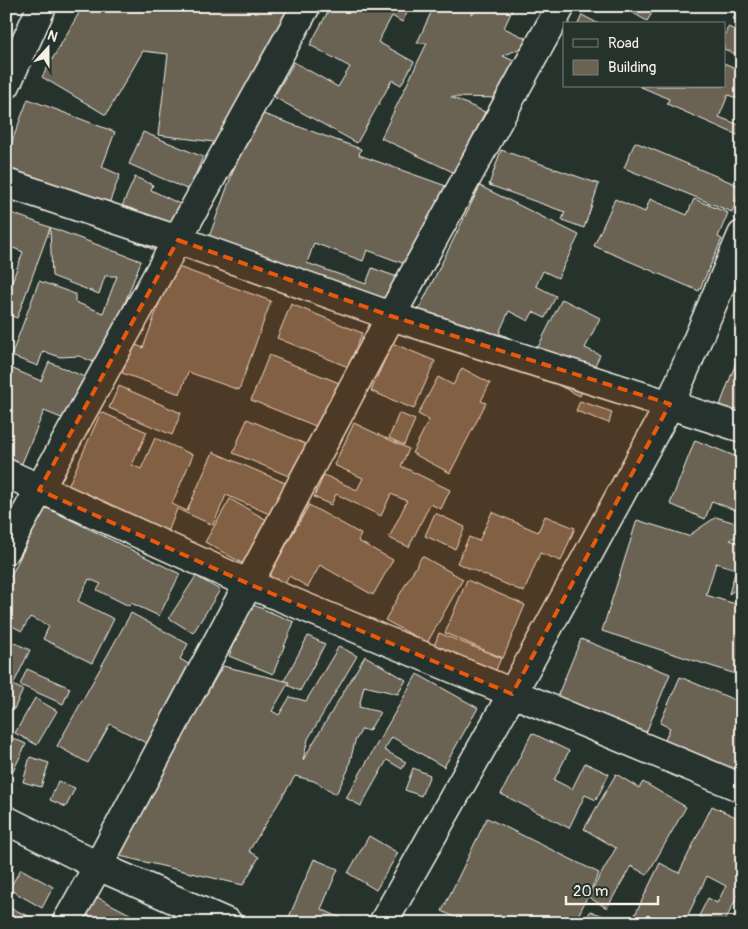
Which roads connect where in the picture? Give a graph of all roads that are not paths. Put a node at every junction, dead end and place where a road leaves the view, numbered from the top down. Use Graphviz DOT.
graph roads {
  1 [pos="42,6"];
  2 [pos="306,6"];
  3 [pos="561,6"];
  4 [pos="6,85"];
  5 [pos="6,183"];
  6 [pos="742,235"];
  7 [pos="178,240"];
  8 [pos="391,316"];
  9 [pos="670,404"];
  10 [pos="742,428"];
  11 [pos="6,474"];
  12 [pos="39,490"];
  13 [pos="6,550"];
  14 [pos="249,584"];
  15 [pos="512,694"];
  16 [pos="742,788"];
  17 [pos="6,820"];
  18 [pos="98,866"];
  19 [pos="66,923"];
  20 [pos="228,923"];
  21 [pos="383,923"];
  1 -- 4 [label="street"];
  2 -- 7 [label="street"];
  3 -- 8 [label="street"];
  5 -- 7 [label="street"];
  6 -- 9 [label="street"];
  7 -- 8 [label="street"];
  7 -- 12 [label="street"];
  8 -- 9 [label="street"];
  8 -- 14 [label="street"];
  9 -- 10 [label="street"];
  9 -- 15 [label="street"];
  11 -- 12 [label="street"];
  12 -- 13 [label="street"];
  12 -- 14 [label="street"];
  14 -- 15 [label="street"];
  14 -- 18 [label="street"];
  15 -- 16 [label="street"];
  15 -- 21 [label="street"];
  17 -- 18 [label="street"];
  18 -- 19 [label="street"];
  18 -- 20 [label="street"];
}
